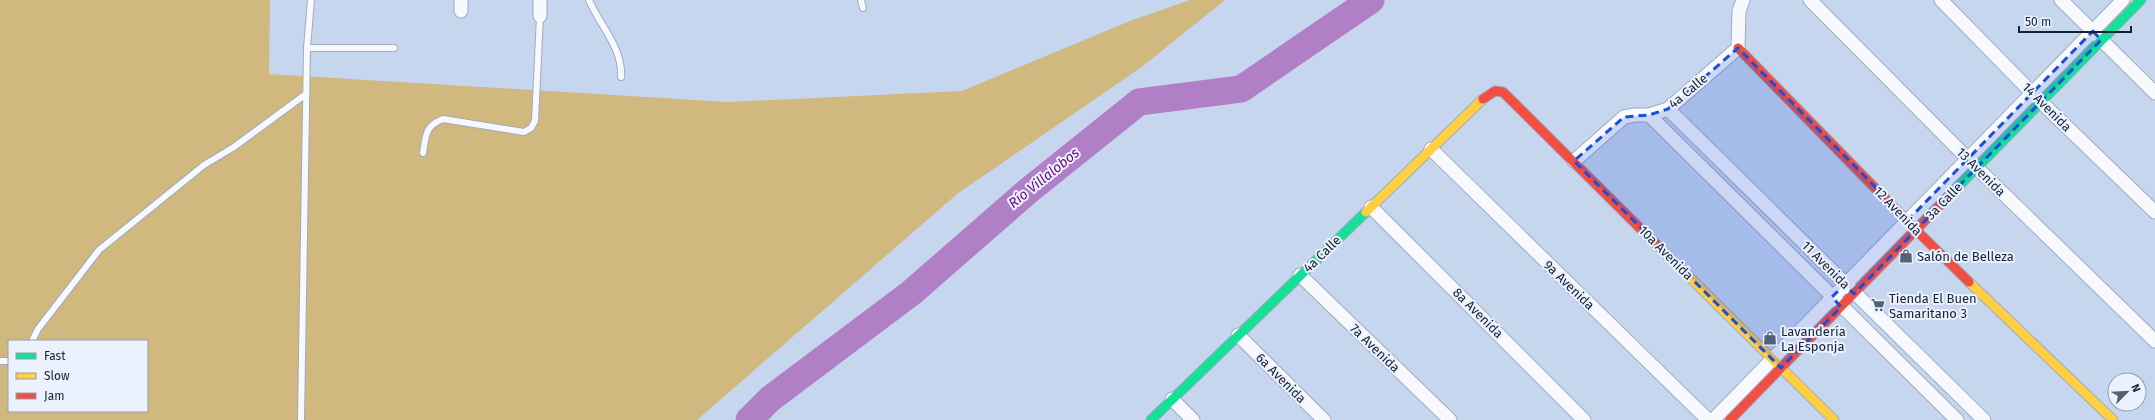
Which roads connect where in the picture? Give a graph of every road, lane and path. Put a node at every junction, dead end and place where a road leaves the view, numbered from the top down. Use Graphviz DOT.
graph roads {
  1 [pos="311,0"];
  2 [pos="540,0"];
  3 [pos="589,0"];
  4 [pos="861,0"];
  5 [pos="1742,0"];
  6 [pos="1810,0"];
  7 [pos="1941,0"];
  8 [pos="2061,0"];
  9 [pos="2123,0"];
  10 [pos="2141,0"];
  11 [pos="863,8"];
  12 [pos="540,16"];
  13 [pos="2097,36"];
  14 [pos="307,48"];
  15 [pos="394,48"];
  16 [pos="1738,48"];
  17 [pos="621,77"];
  18 [pos="1495,91"];
  19 [pos="2155,93"];
  20 [pos="306,94"];
  21 [pos="2037,97"];
  22 [pos="1668,109"];
  23 [pos="1649,115"];
  24 [pos="1431,149"];
  25 [pos="423,153"];
  26 [pos="1574,162"];
  27 [pos="1972,163"];
  28 [pos="1371,207"];
  29 [pos="2155,212"];
  30 [pos="1912,225"];
  31 [pos="1300,275"];
  32 [pos="1850,289"];
  33 [pos="1837,302"];
  34 [pos="1238,335"];
  35 [pos="32,340"];
  36 [pos="2155,341"];
  37 [pos="1777,363"];
  38 [pos="1172,399"];
  39 [pos="301,420"];
  40 [pos="1151,420"];
  41 [pos="1193,420"];
  42 [pos="1324,420"];
  43 [pos="1450,420"];
  44 [pos="1584,420"];
  45 [pos="1708,420"];
  46 [pos="1712,420"];
  47 [pos="1730,420"];
  48 [pos="1834,420"];
  49 [pos="1957,420"];
  50 [pos="1984,420"];
  51 [pos="2113,420"];
  1 -- 14 [label="lane"];
  2 -- 12 [label="street"];
  3 -- 17 [label="lane"];
  4 -- 11 [label="lane"];
  5 -- 16 [label="street"];
  6 -- 27 [label="street, 13 Avenida"];
  7 -- 21 [label="street, 14 Avenida"];
  8 -- 13 [label="street"];
  9 -- 13 [label="street, 3a Calle"];
  10 -- 13 [label="street, 3a Calle"];
  12 -- 25 [label="lane"];
  13 -- 19 [label="street"];
  13 -- 21 [label="street, 3a Calle"];
  14 -- 15 [label="lane"];
  14 -- 20 [label="lane"];
  16 -- 22 [label="street, 4a Calle"];
  16 -- 30 [label="street, 12 Avenida"];
  18 -- 24 [label="street, 4a Calle"];
  18 -- 26 [label="street, 10a Avenida"];
  20 -- 35 [label="lane"];
  20 -- 39 [label="lane"];
  21 -- 27 [label="street, 3a Calle"];
  21 -- 29 [label="street, 14 Avenida"];
  22 -- 23 [label="street, 4a Calle"];
  22 -- 32 [label="street, 11 Avenida"];
  23 -- 26 [label="street, 4a Calle"];
  23 -- 33 [label="street, 11 Avenida"];
  24 -- 28 [label="street, 4a Calle"];
  24 -- 45 [label="street, 9a Avenida"];
  26 -- 37 [label="street, 10a Avenida"];
  27 -- 30 [label="street, 3a Calle"];
  27 -- 36 [label="street, 13 Avenida"];
  28 -- 31 [label="street, 4a Calle"];
  28 -- 44 [label="street, 8a Avenida"];
  30 -- 32 [label="street, 3a Calle"];
  30 -- 51 [label="street, 12 Avenida"];
  31 -- 34 [label="street, 4a Calle"];
  31 -- 43 [label="street, 7a Avenida"];
  32 -- 33 [label="street, 3a Calle"];
  32 -- 50 [label="street, 11 Avenida"];
  33 -- 37 [label="street, 3a Calle"];
  33 -- 49 [label="street, 11 Avenida"];
  34 -- 38 [label="street, 4a Calle"];
  34 -- 42 [label="street, 6a Avenida"];
  37 -- 46 [label="street, 3a Calle"];
  37 -- 47 [label="street, 3a Calle"];
  37 -- 48 [label="street, 10a Avenida"];
  38 -- 40 [label="street, 4a Calle"];
  38 -- 41 [label="street"];
}
